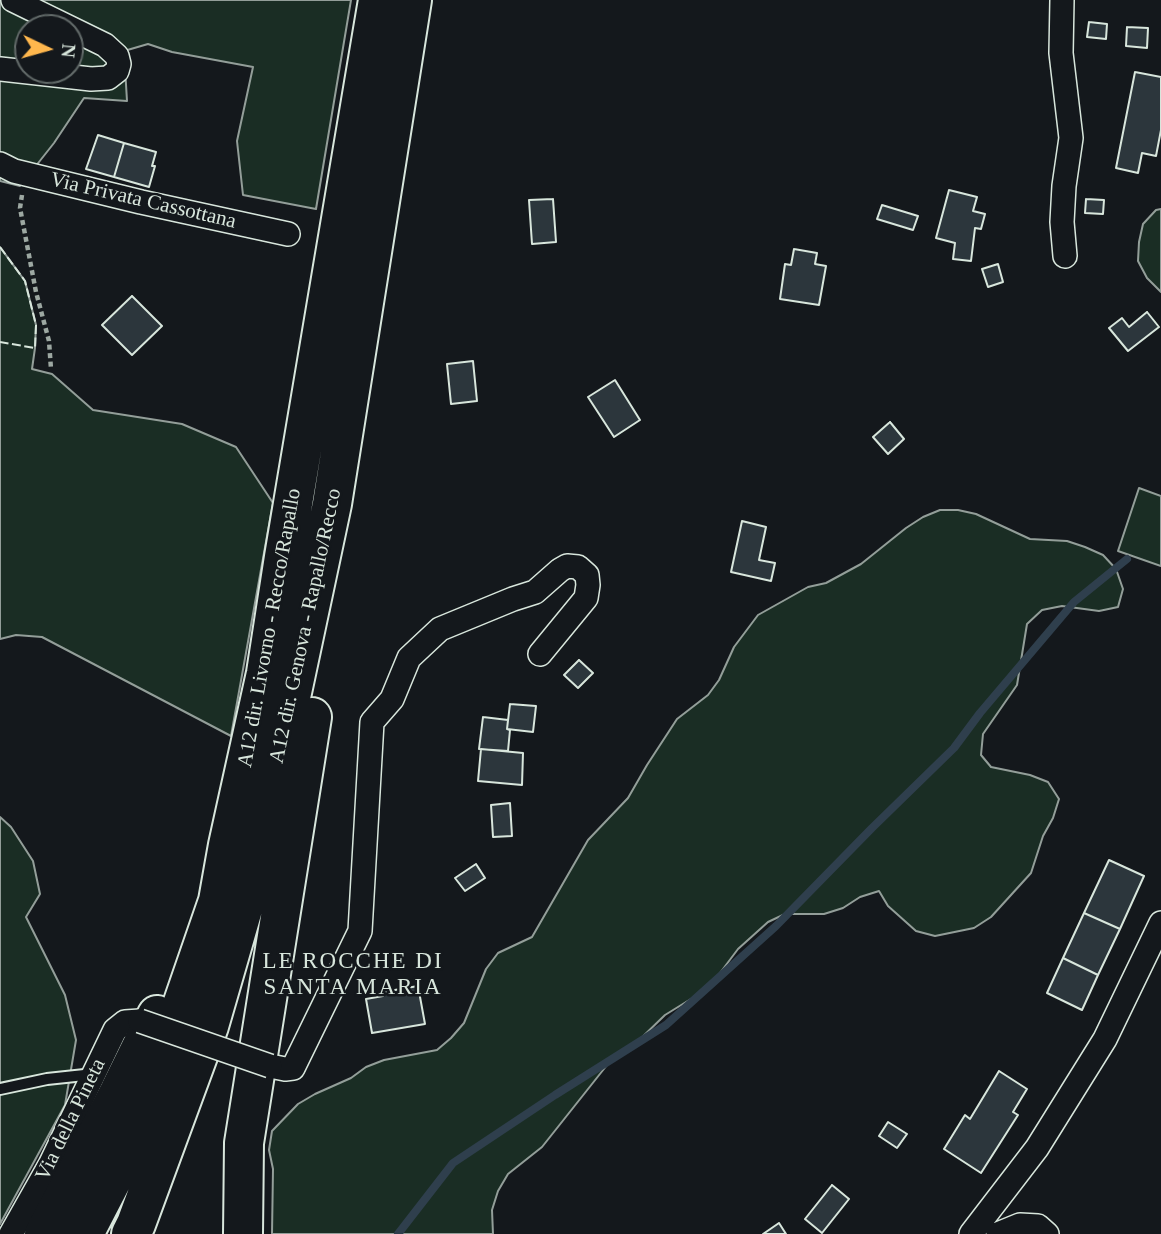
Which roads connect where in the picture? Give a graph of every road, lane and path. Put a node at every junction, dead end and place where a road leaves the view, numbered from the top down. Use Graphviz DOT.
graph roads {
  1 [pos="13,0"];
  2 [pos="379,0"];
  3 [pos="412,0"];
  4 [pos="1062,0"];
  5 [pos="0,69"];
  6 [pos="0,163"];
  7 [pos="25,174"];
  8 [pos="288,234"];
  9 [pos="1065,256"];
  10 [pos="51,369"];
  11 [pos="332,504"];
  12 [pos="540,654"];
  13 [pos="228,845"];
  14 [pos="1161,923"];
  15 [pos="94,1074"];
  16 [pos="0,1089"];
  17 [pos="11,1234"];
  18 [pos="44,1234"];
  19 [pos="84,1234"];
  20 [pos="131,1234"];
  21 [pos="243,1234"];
  22 [pos="971,1234"];
  23 [pos="998,1234"];
  24 [pos="1047,1234"];
  1 -- 5 [label="street"];
  2 -- 13 [label="highway, A12 dir. Livorno - Recco/Rapallo"];
  3 -- 11 [label="highway, A12 dir. Genova - Rapallo/Recco"];
  4 -- 9 [label="street"];
  6 -- 7 [label="street, Via Privata Cassottana"];
  7 -- 8 [label="street, Via Privata Cassottana"];
  7 -- 10 [label="path"];
  11 -- 20 [label="highway, A12 dir. Genova - Rapallo/Recco"];
  11 -- 21 [label="highway"];
  12 -- 15 [label="street, Via della Pineta, bridge"];
  13 -- 18 [label="highway"];
  13 -- 19 [label="highway, A12 dir. Livorno - Recco/Rapallo"];
  14 -- 22 [label="street"];
  15 -- 16 [label="lane"];
  15 -- 17 [label="street, Via della Pineta"];
  23 -- 24 [label="street"];
}
